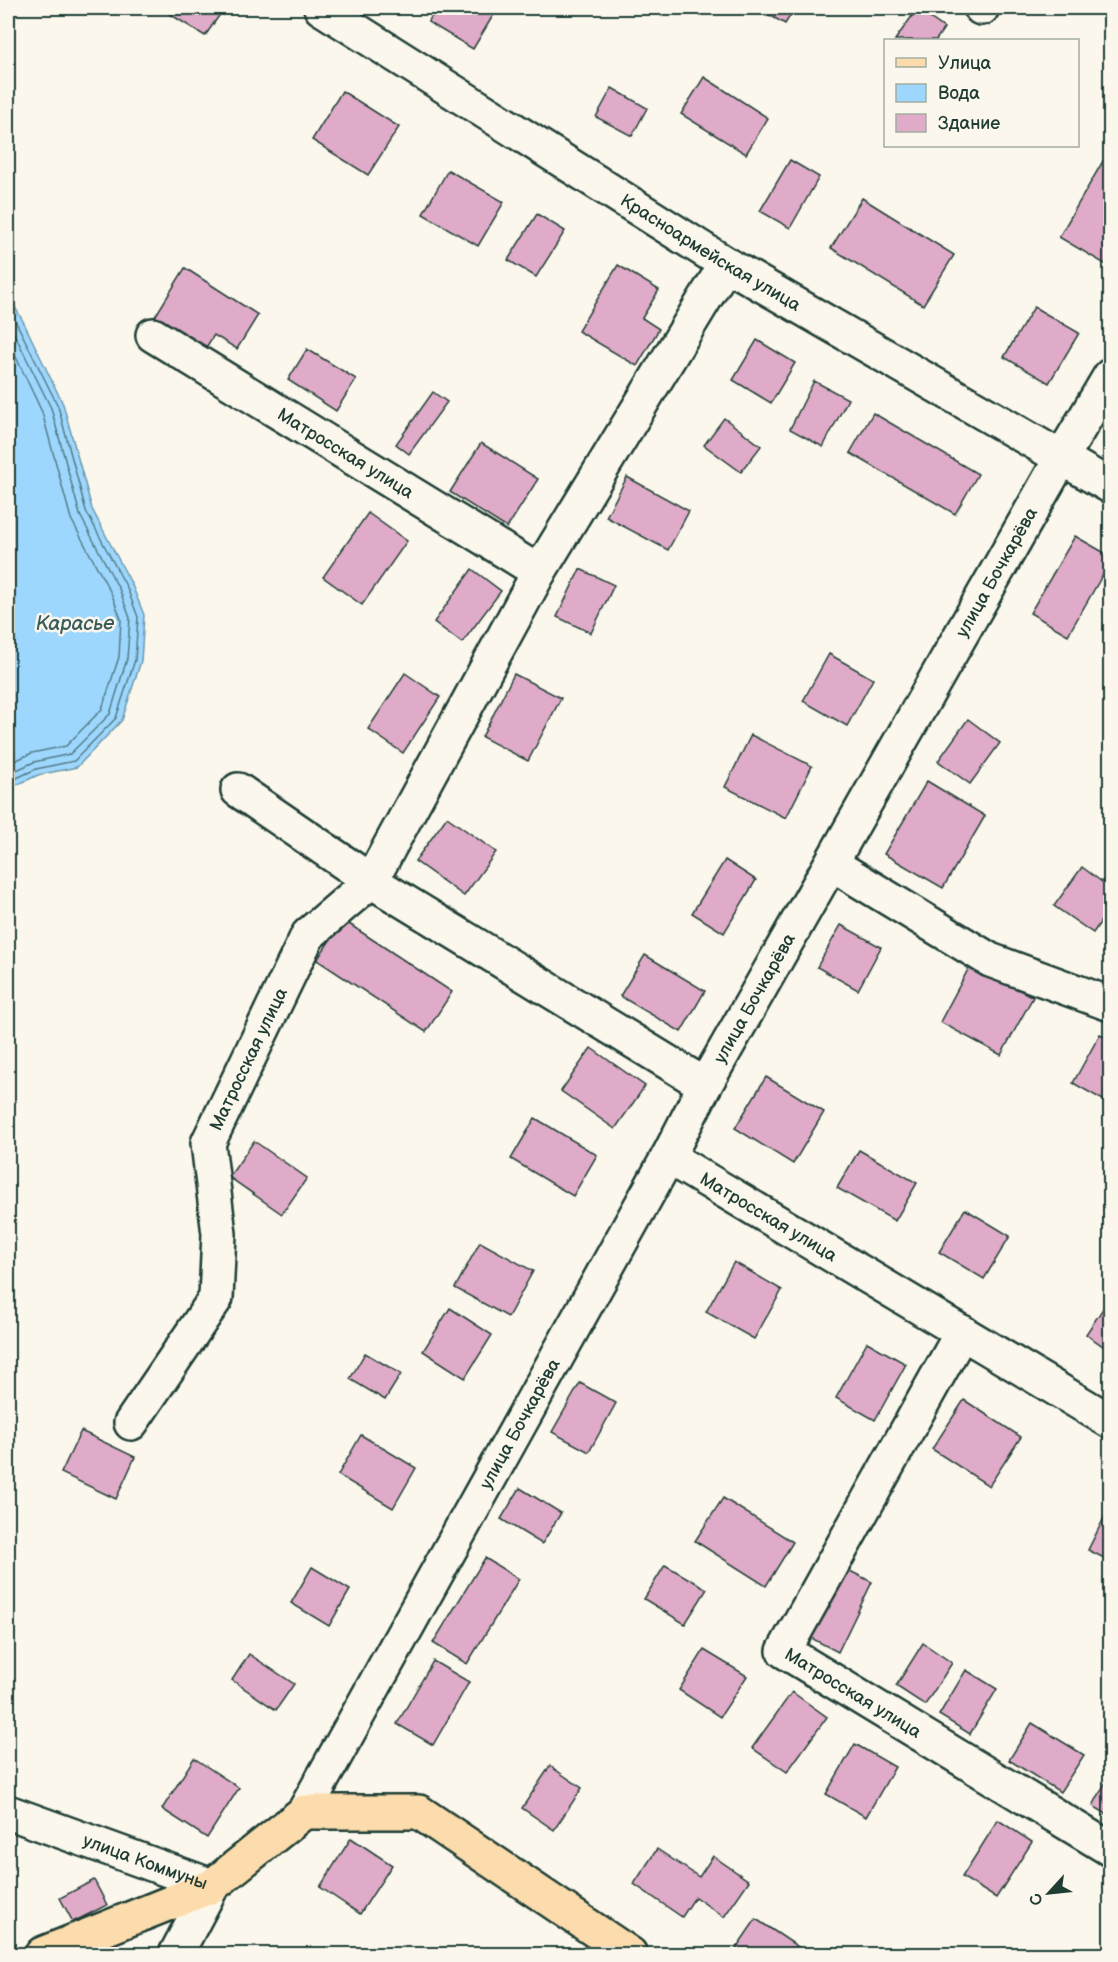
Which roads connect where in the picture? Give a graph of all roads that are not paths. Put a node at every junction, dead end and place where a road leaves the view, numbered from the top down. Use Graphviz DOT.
graph roads {
  1 [pos="321,8"];
  2 [pos="726,264"];
  3 [pos="153,335"];
  4 [pos="1110,376"];
  5 [pos="1062,457"];
  6 [pos="1110,486"];
  7 [pos="538,572"];
  8 [pos="238,790"];
  9 [pos="832,864"];
  10 [pos="370,881"];
  11 [pos="1110,1004"];
  12 [pos="705,1085"];
  13 [pos="668,1157"];
  14 [pos="962,1332"];
  15 [pos="1110,1421"];
  16 [pos="131,1423"];
  17 [pos="8,1812"];
  18 [pos="304,1812"];
  19 [pos="1110,1850"];
  20 [pos="212,1886"];
  21 [pos="42,1954"];
  22 [pos="176,1954"];
  23 [pos="630,1954"];
  1 -- 2 [label="street, Красноармейская улица"];
  2 -- 5 [label="street, Красноармейская улица"];
  2 -- 7 [label="street, Матросская улица"];
  3 -- 7 [label="street, Матросская улица"];
  4 -- 5 [label="street, улица Бочкарёва"];
  5 -- 6 [label="street, Красноармейская улица"];
  5 -- 9 [label="street, улица Бочкарёва"];
  7 -- 10 [label="street, Матросская улица"];
  8 -- 10 [label="street"];
  9 -- 11 [label="street"];
  9 -- 12 [label="street, улица Бочкарёва"];
  10 -- 12 [label="street"];
  10 -- 16 [label="street, Матросская улица"];
  12 -- 13 [label="street, улица Бочкарёва"];
  13 -- 14 [label="street, Матросская улица"];
  13 -- 18 [label="street, улица Бочкарёва"];
  14 -- 15 [label="street, Матросская улица"];
  14 -- 19 [label="street, Матросская улица"];
  17 -- 20 [label="street, улица Коммуны"];
  18 -- 20 [label="main road, улица Бочкарёва"];
  18 -- 23 [label="main road"];
  20 -- 21 [label="main road, улица Коммуны"];
  20 -- 22 [label="street, улица Бочкарёва"];
}
